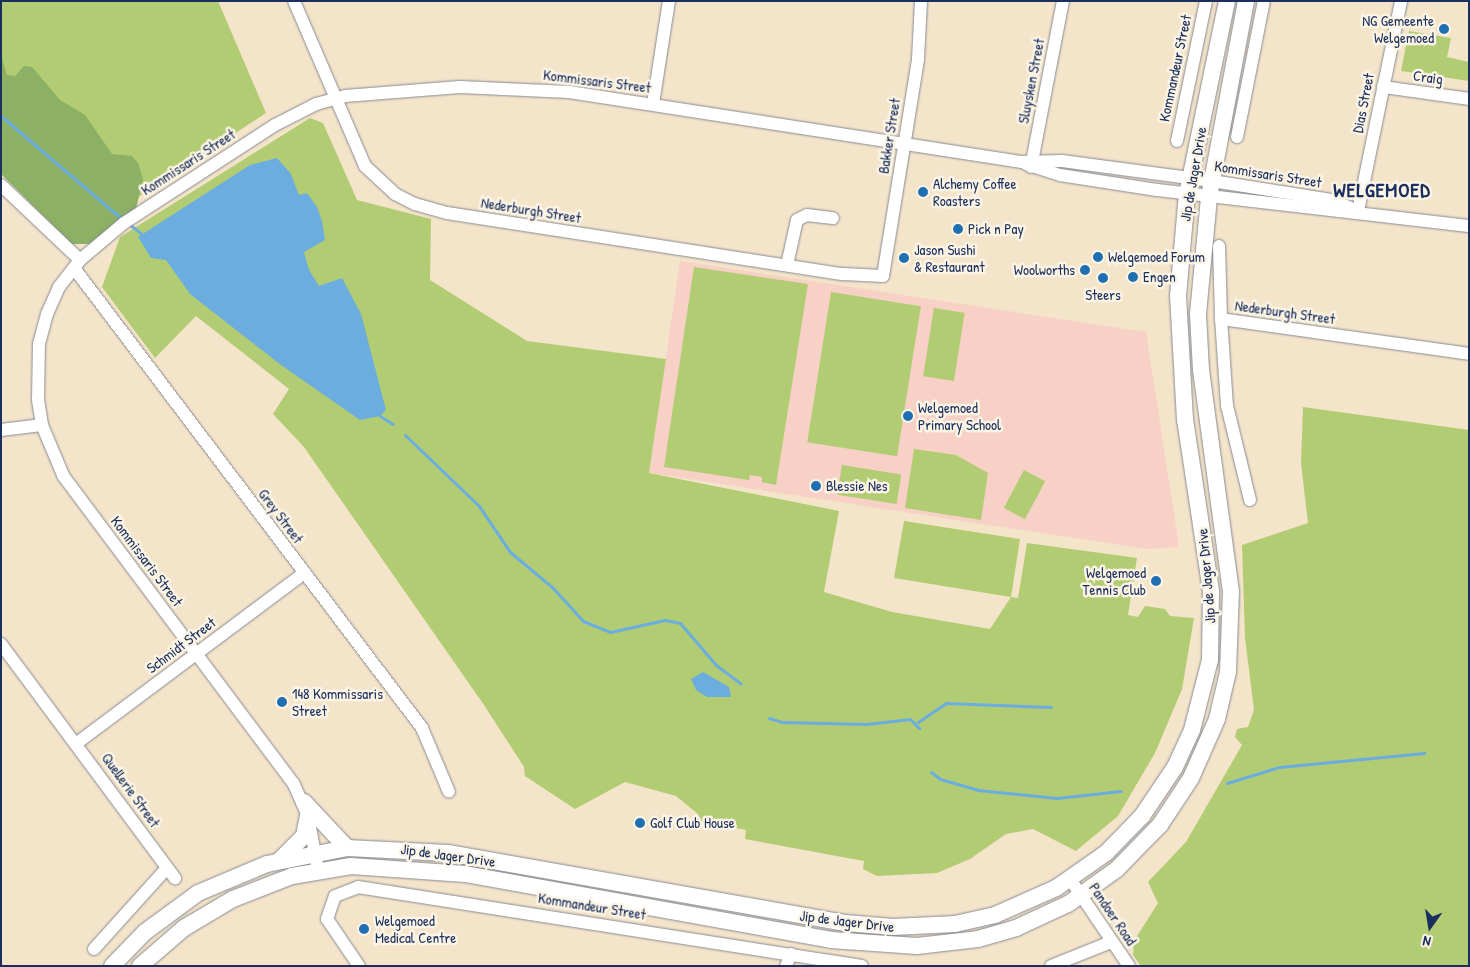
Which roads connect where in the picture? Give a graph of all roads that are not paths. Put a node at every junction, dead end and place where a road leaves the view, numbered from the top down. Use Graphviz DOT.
graph roads {
  1 [pos="294,1"];
  2 [pos="669,1"];
  3 [pos="921,1"];
  4 [pos="1063,1"];
  5 [pos="1206,1"];
  6 [pos="1227,1"];
  7 [pos="1246,1"];
  8 [pos="1264,1"];
  9 [pos="1401,1"];
  10 [pos="1383,87"];
  11 [pos="333,98"];
  12 [pos="1469,99"];
  13 [pos="653,104"];
  14 [pos="1237,137"];
  15 [pos="1177,141"];
  16 [pos="905,144"];
  17 [pos="1028,163"];
  18 [pos="1,185"];
  19 [pos="1189,187"];
  20 [pos="1211,189"];
  21 [pos="1358,211"];
  22 [pos="833,218"];
  23 [pos="1469,226"];
  24 [pos="1220,246"];
  25 [pos="77,264"];
  26 [pos="787,265"];
  27 [pos="883,276"];
  28 [pos="1220,319"];
  29 [pos="1469,354"];
  30 [pos="42,425"];
  31 [pos="1,430"];
  32 [pos="1209,436"];
  33 [pos="1250,500"];
  34 [pos="1209,568"];
  35 [pos="304,573"];
  36 [pos="1,644"];
  37 [pos="197,654"];
  38 [pos="77,743"];
  39 [pos="448,792"];
  40 [pos="306,809"];
  41 [pos="347,848"];
  42 [pos="315,852"];
  43 [pos="280,860"];
  44 [pos="318,870"];
  45 [pos="1070,879"];
  46 [pos="1081,896"];
  47 [pos="1111,942"];
  48 [pos="94,949"];
  49 [pos="789,960"];
  50 [pos="112,966"];
  51 [pos="140,966"];
  52 [pos="359,966"];
  53 [pos="862,966"];
  54 [pos="1051,966"];
  55 [pos="1129,966"];
  1 -- 11 [label="street, Nederburgh Street"];
  2 -- 13 [label="street"];
  3 -- 16 [label="street, Bakker Street"];
  4 -- 17 [label="street, Sluysken Street"];
  5 -- 15 [label="street, Kommandeur Street"];
  6 -- 19 [label="main road, Jip de Jager Drive"];
  7 -- 20 [label="main road, Jip de Jager Drive"];
  8 -- 14 [label="street"];
  9 -- 10 [label="street, Dias Street"];
  10 -- 12 [label="street, Craig"];
  10 -- 21 [label="street, Dias Street"];
  11 -- 13 [label="street, Kommissaris Street"];
  11 -- 25 [label="street, Kommissaris Street"];
  11 -- 26 [label="street, Nederburgh Street"];
  13 -- 16 [label="street, Kommissaris Street"];
  16 -- 17 [label="street, Kommissaris Street"];
  16 -- 27 [label="street, Bakker Street"];
  17 -- 19 [label="street, Kommissaris Street"];
  18 -- 25 [label="street, Grey Street"];
  19 -- 20 [label="street, Kommissaris Street"];
  19 -- 34 [label="main road, Jip de Jager Drive"];
  20 -- 21 [label="street, Kommissaris Street"];
  20 -- 32 [label="main road, Jip de Jager Drive"];
  21 -- 23 [label="street, Kommissaris Street"];
  22 -- 26 [label="street"];
  24 -- 28 [label="street"];
  25 -- 30 [label="street, Kommissaris Street"];
  25 -- 35 [label="street, Grey Street"];
  26 -- 27 [label="street, Nederburgh Street"];
  28 -- 29 [label="street, Nederburgh Street"];
  28 -- 33 [label="street, Nederburgh Street"];
  30 -- 31 [label="street"];
  30 -- 37 [label="street, Kommissaris Street"];
  32 -- 34 [label="main road"];
  32 -- 46 [label="main road, Jip de Jager Drive"];
  34 -- 45 [label="main road, Jip de Jager Drive"];
  35 -- 37 [label="street, Schmidt Street"];
  35 -- 39 [label="street, Grey Street"];
  36 -- 38 [label="street, Quellerie Street"];
  37 -- 38 [label="street, Schmidt Street"];
  37 -- 40 [label="street, Kommissaris Street"];
  38 -- 48 [label="street, Quellerie Street"];
  40 -- 41 [label="main road"];
  40 -- 42 [label="street, Kommissaris Street"];
  40 -- 43 [label="main road"];
  41 -- 42 [label="main road, Jip de Jager Drive"];
  41 -- 45 [label="main road, Jip de Jager Drive"];
  42 -- 43 [label="main road, Jip de Jager Drive"];
  42 -- 44 [label="street, Kommissaris Street"];
  43 -- 50 [label="main road, Jip de Jager Drive"];
  44 -- 46 [label="main road, Jip de Jager Drive"];
  44 -- 51 [label="main road, Jip de Jager Drive"];
  45 -- 46 [label="street, Pandoer Road"];
  46 -- 47 [label="street, Pandoer Road"];
  47 -- 54 [label="street"];
  47 -- 55 [label="street, Pandoer Road"];
  49 -- 52 [label="street, Kommandeur Street"];
  49 -- 53 [label="street, Kommandeur Street"];
}
